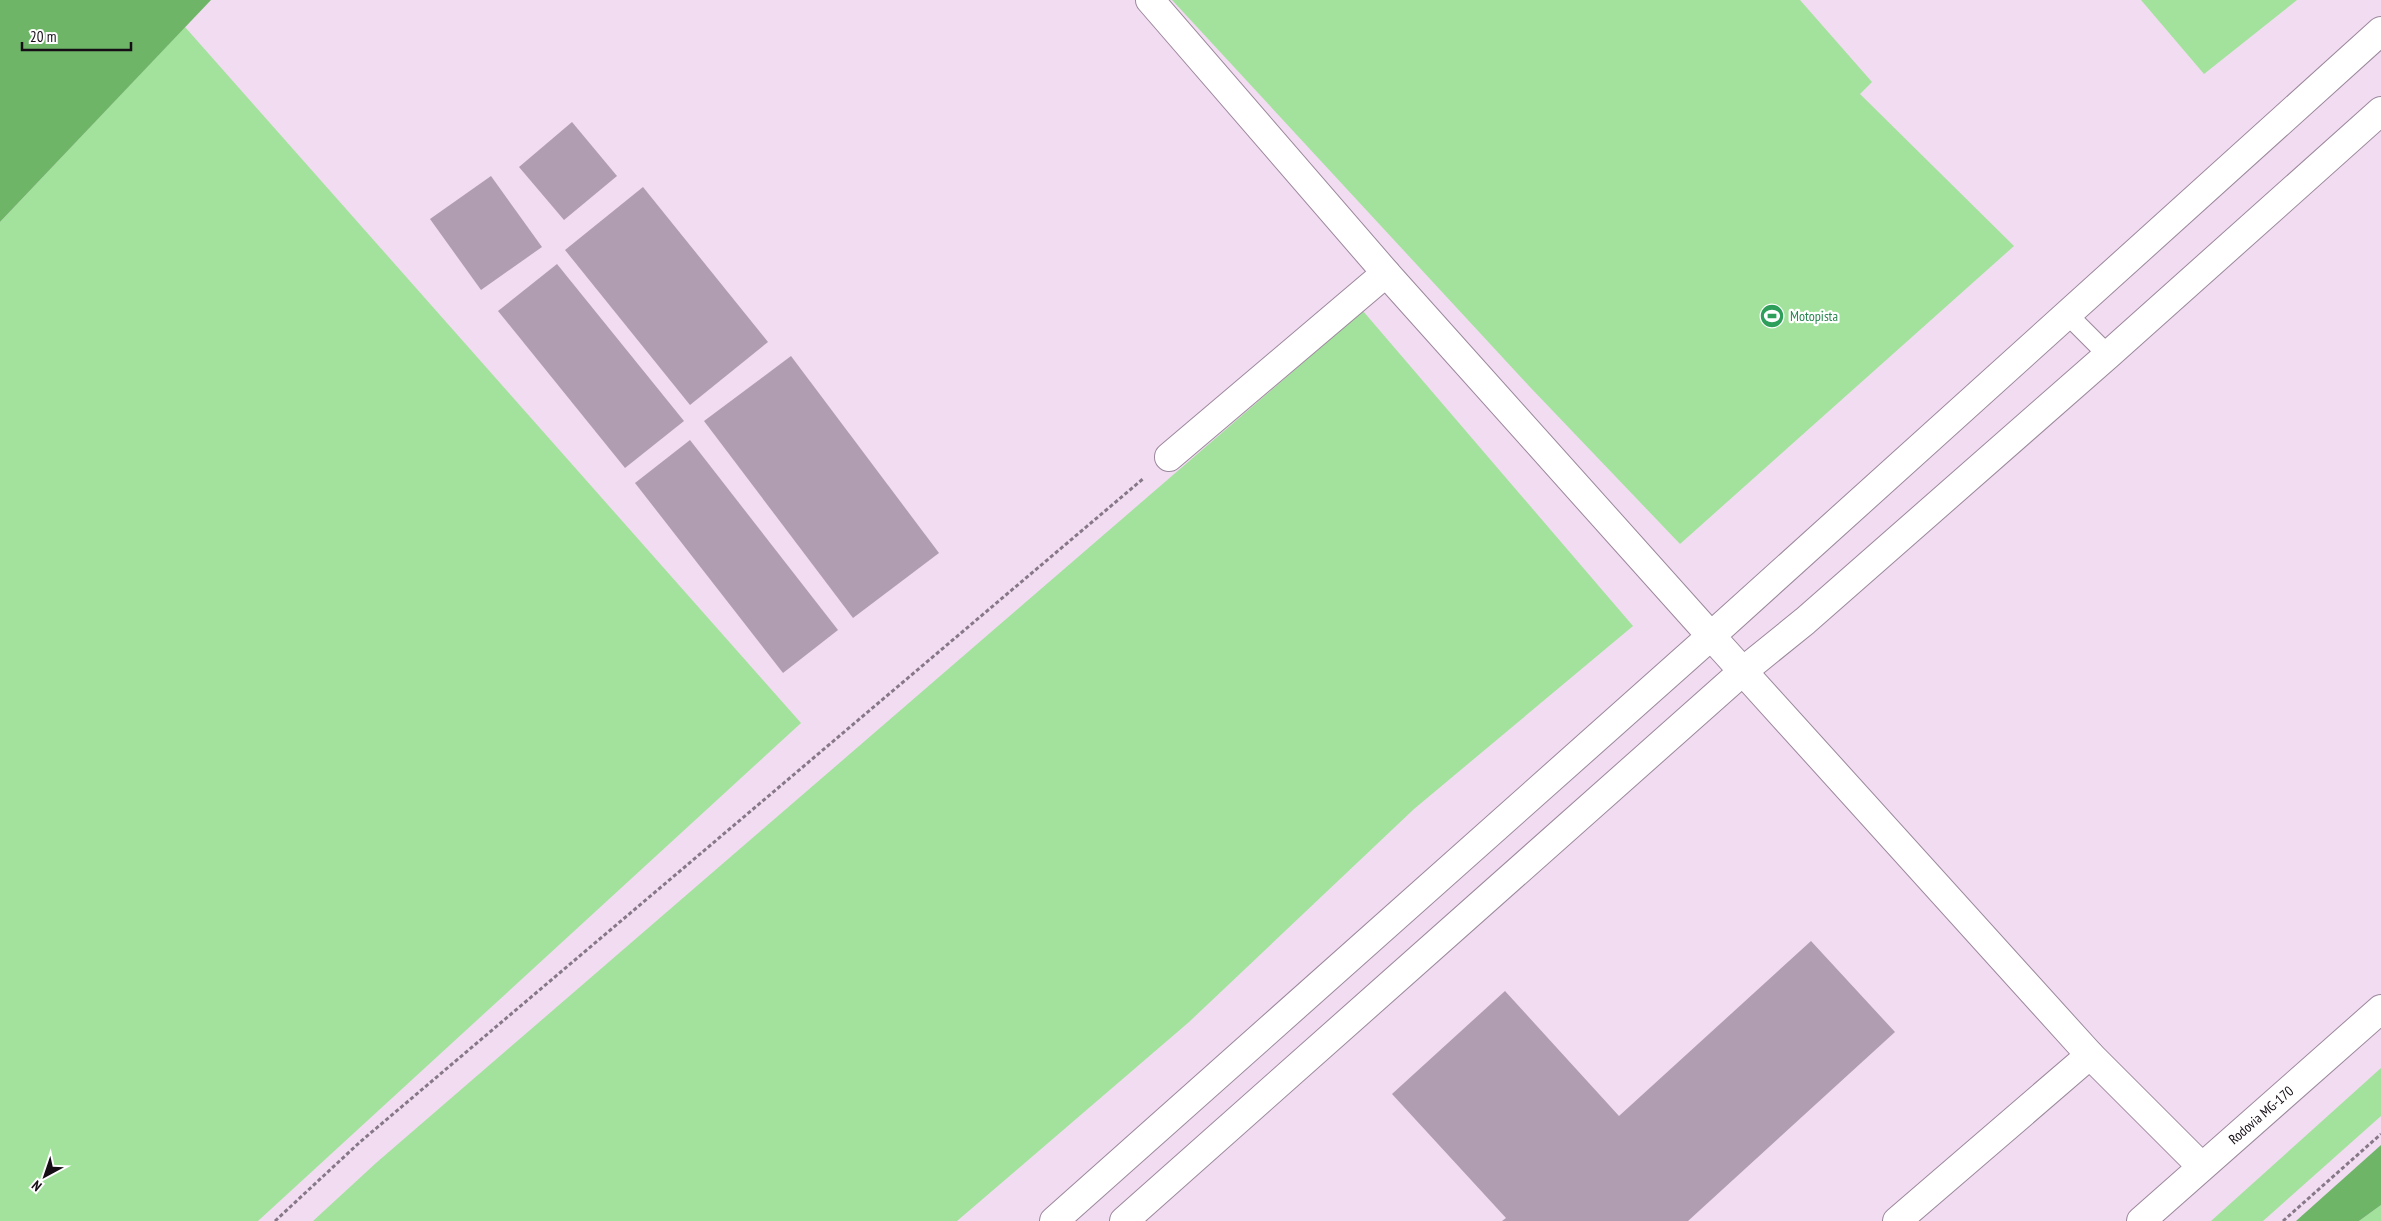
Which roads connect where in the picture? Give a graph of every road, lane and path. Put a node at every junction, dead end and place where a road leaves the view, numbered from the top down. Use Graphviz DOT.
graph roads {
  1 [pos="1150,0"];
  2 [pos="2381,31"];
  3 [pos="2381,111"];
  4 [pos="1386,273"];
  5 [pos="2067,314"];
  6 [pos="2108,355"];
  7 [pos="1170,457"];
  8 [pos="1711,636"];
  9 [pos="1742,672"];
  10 [pos="2381,1010"];
  11 [pos="2090,1055"];
  12 [pos="2381,1134"];
  13 [pos="2201,1166"];
  14 [pos="275,1221"];
  15 [pos="1054,1221"];
  16 [pos="1124,1221"];
  17 [pos="1897,1221"];
  18 [pos="2142,1221"];
  19 [pos="2283,1221"];
  1 -- 4 [label="street"];
  2 -- 5 [label="street"];
  3 -- 6 [label="street"];
  4 -- 7 [label="street"];
  4 -- 8 [label="street"];
  5 -- 6 [label="lane"];
  5 -- 8 [label="street"];
  6 -- 9 [label="street"];
  7 -- 14 [label="path"];
  8 -- 9 [label="street"];
  8 -- 15 [label="street"];
  9 -- 11 [label="street"];
  9 -- 16 [label="street"];
  10 -- 13 [label="street, Rodovia MG-170"];
  11 -- 13 [label="street"];
  11 -- 17 [label="street"];
  12 -- 19 [label="path"];
  13 -- 18 [label="street, Rodovia MG-170"];
}
